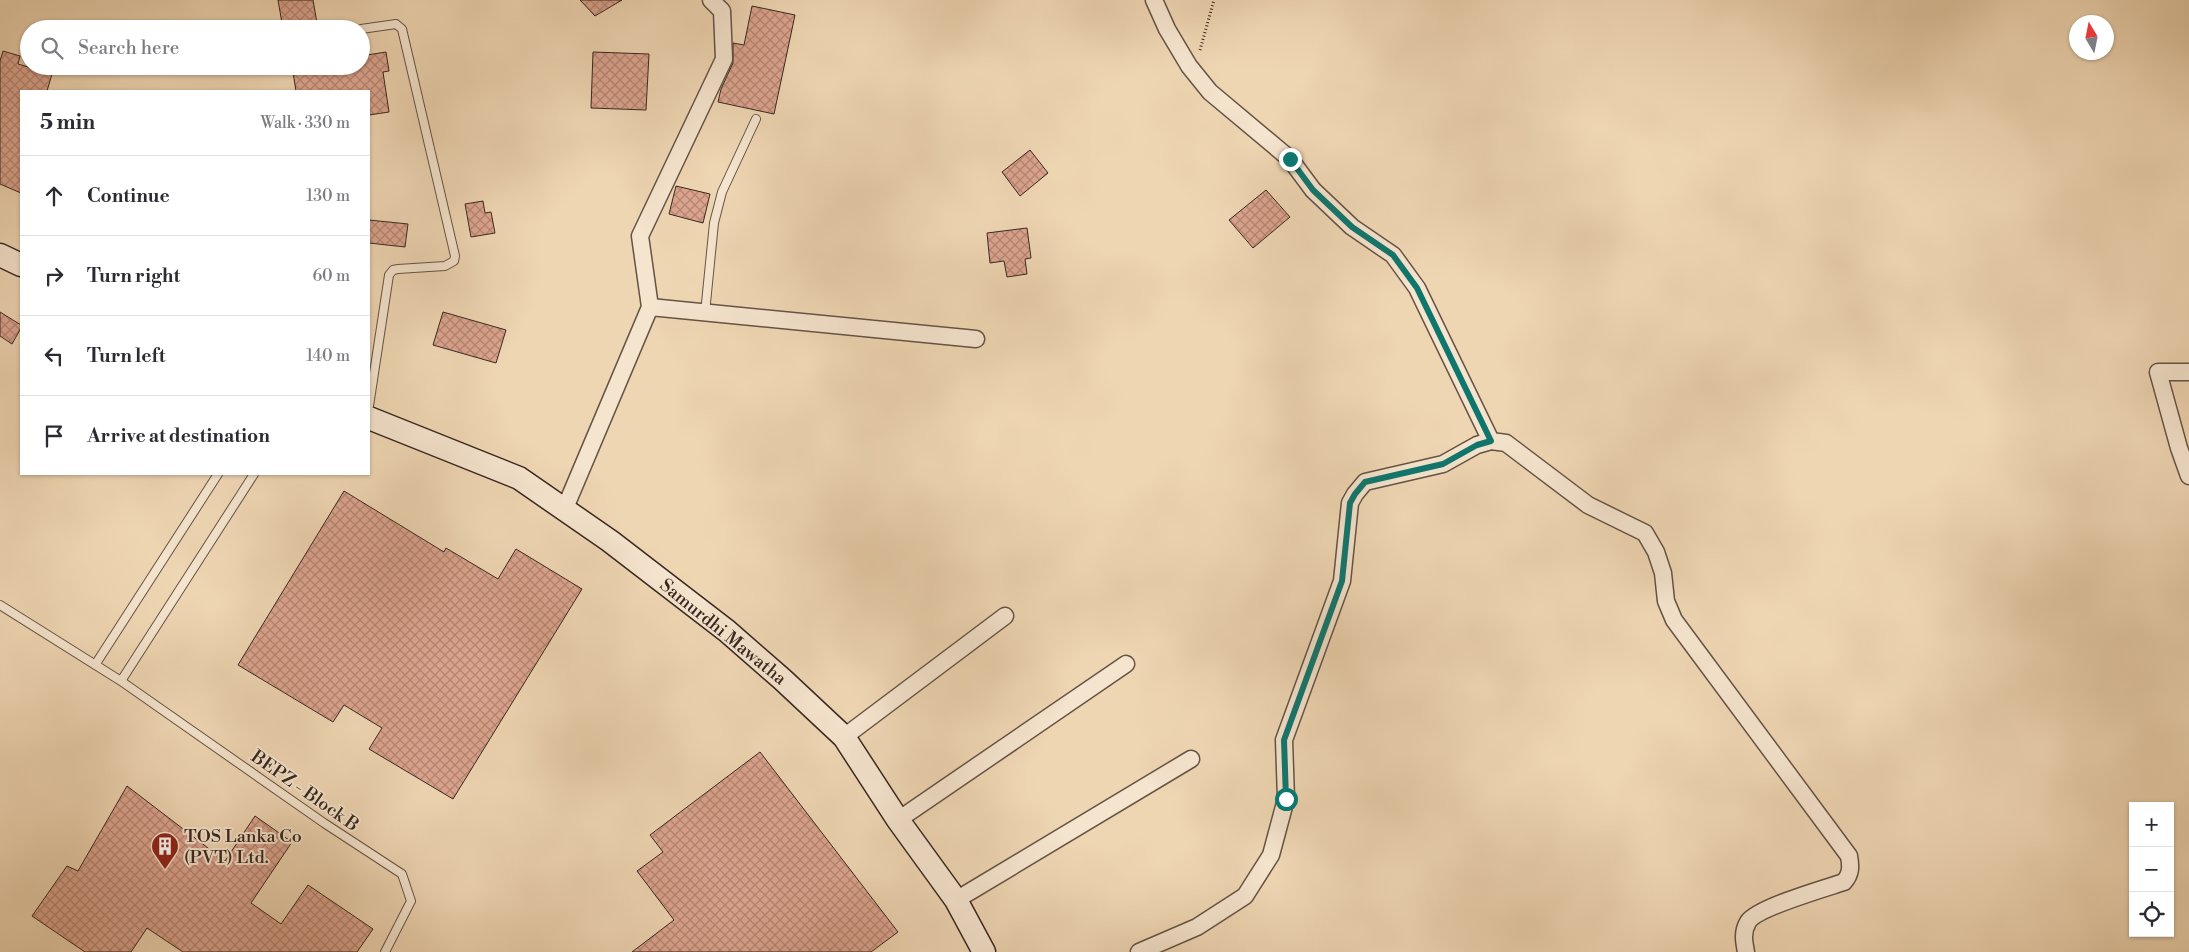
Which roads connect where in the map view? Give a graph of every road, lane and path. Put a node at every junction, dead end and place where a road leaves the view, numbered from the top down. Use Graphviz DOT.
graph roads {
  1 [pos="711,0"];
  2 [pos="1154,0"];
  3 [pos="1214,0"];
  4 [pos="370,28"];
  5 [pos="1202,57"];
  6 [pos="756,119"];
  7 [pos="0,255"];
  8 [pos="20,265"];
  9 [pos="650,307"];
  10 [pos="705,313"];
  11 [pos="976,339"];
  12 [pos="2189,372"];
  13 [pos="370,399"];
  14 [pos="370,418"];
  15 [pos="1491,441"];
  16 [pos="217,475"];
  17 [pos="253,475"];
  18 [pos="2189,476"];
  19 [pos="565,508"];
  20 [pos="0,605"];
  21 [pos="1005,616"];
  22 [pos="1126,664"];
  23 [pos="94,665"];
  24 [pos="121,681"];
  25 [pos="844,737"];
  26 [pos="1191,758"];
  27 [pos="898,820"];
  28 [pos="956,900"];
  29 [pos="385,952"];
  30 [pos="984,952"];
  31 [pos="1139,952"];
  32 [pos="1746,952"];
  1 -- 9 [label="street"];
  2 -- 15 [label="street"];
  3 -- 5 [label="path"];
  4 -- 13 [label="lane"];
  6 -- 10 [label="lane"];
  7 -- 8 [label="main road"];
  9 -- 10 [label="street"];
  9 -- 19 [label="street"];
  10 -- 11 [label="street"];
  12 -- 18 [label="street"];
  14 -- 19 [label="main road, Samurdhi Mawatha"];
  15 -- 31 [label="street"];
  15 -- 32 [label="street"];
  16 -- 23 [label="lane"];
  17 -- 24 [label="lane"];
  19 -- 25 [label="main road, Samurdhi Mawatha"];
  20 -- 23 [label="lane, BEPZ - Block B"];
  21 -- 25 [label="street"];
  22 -- 27 [label="street"];
  23 -- 24 [label="lane, BEPZ - Block B"];
  24 -- 29 [label="lane, BEPZ - Block B"];
  25 -- 27 [label="main road, Samurdhi Mawatha"];
  26 -- 28 [label="street"];
  27 -- 28 [label="main road, Samurdhi Mawatha"];
  28 -- 30 [label="main road, Samurdhi Mawatha"];
}
